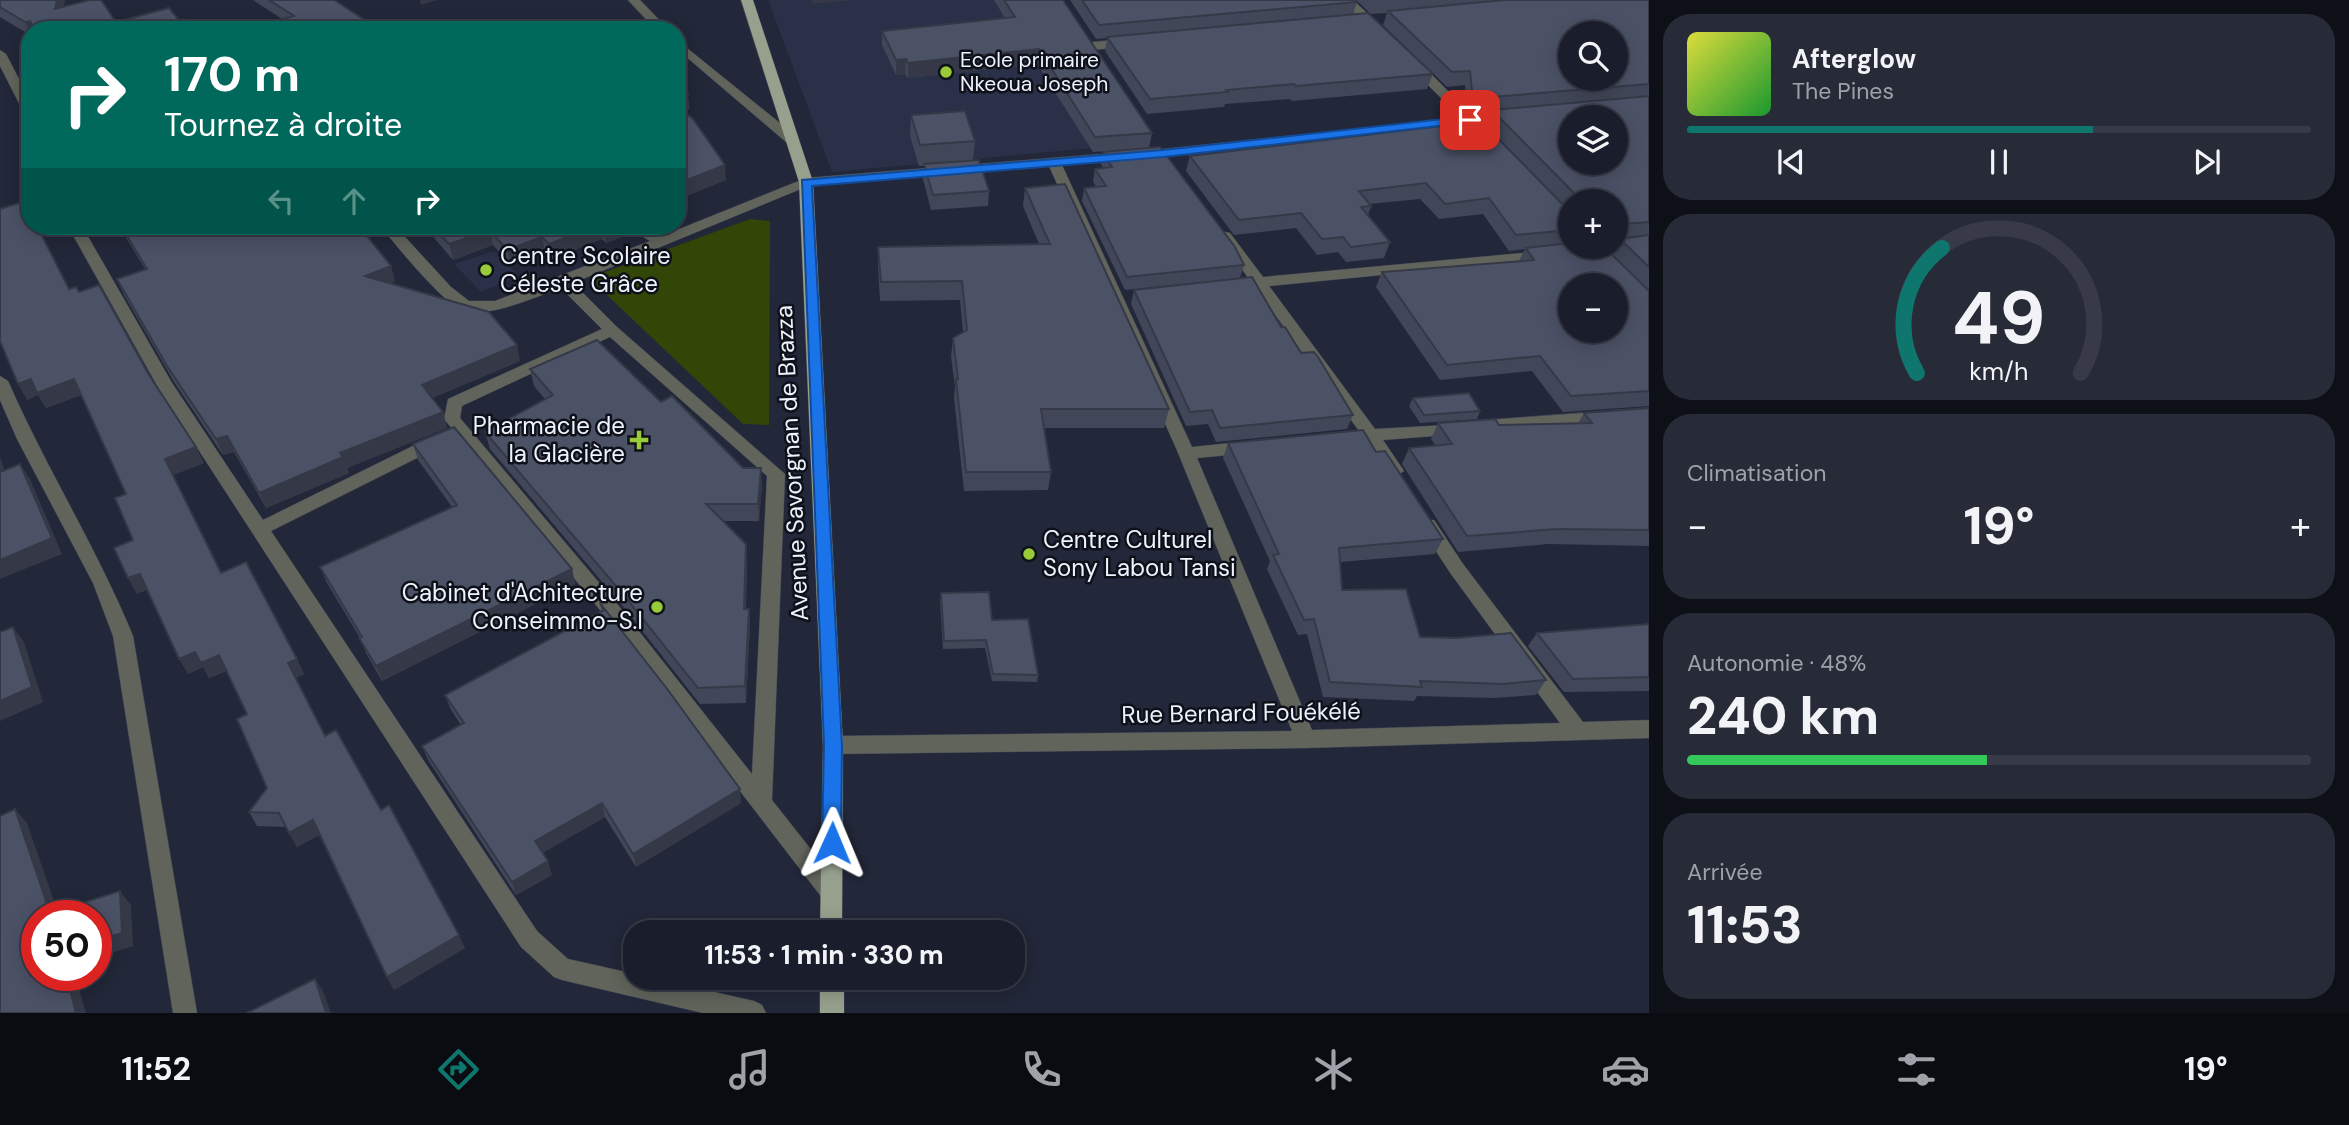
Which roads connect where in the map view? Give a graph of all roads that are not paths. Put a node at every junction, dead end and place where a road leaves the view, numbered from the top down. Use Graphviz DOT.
graph roads {
  1 [pos="634,0"];
  2 [pos="747,0"];
  3 [pos="1346,0"];
  4 [pos="654,21"];
  5 [pos="1388,39"];
  6 [pos="1134,42"];
  7 [pos="1093,46"];
  8 [pos="686,52"];
  9 [pos="0,54"];
  10 [pos="1406,57"];
  11 [pos="21,95"];
  12 [pos="1524,116"];
  13 [pos="1470,120"];
  14 [pos="791,139"];
  15 [pos="1488,139"];
  16 [pos="1054,162"];
  17 [pos="806,182"];
  18 [pos="1211,218"];
  19 [pos="686,231"];
  20 [pos="80,235"];
  21 [pos="396,235"];
  22 [pos="649,235"];
  23 [pos="676,235"];
  24 [pos="661,241"];
  25 [pos="1649,243"];
  26 [pos="1628,247"];
  27 [pos="1558,253"];
  28 [pos="562,282"];
  29 [pos="1259,282"];
  30 [pos="1234,285"];
  31 [pos="612,330"];
  32 [pos="0,381"];
  33 [pos="4,402"];
  34 [pos="1649,414"];
  35 [pos="462,431"];
  36 [pos="1371,435"];
  37 [pos="1345,437"];
  38 [pos="1266,445"];
  39 [pos="1187,453"];
  40 [pos="1407,491"];
  41 [pos="1421,513"];
  42 [pos="260,528"];
  43 [pos="1649,729"];
  44 [pos="1578,731"];
  45 [pos="1306,739"];
  46 [pos="833,745"];
  47 [pos="761,802"];
  48 [pos="831,892"];
  49 [pos="831,920"];
  50 [pos="832,990"];
  51 [pos="185,1013"];
  52 [pos="754,1013"];
  53 [pos="832,1013"];
  1 -- 4 [label="street"];
  2 -- 14 [label="main road, Avenue Savorgnan de Brazza"];
  3 -- 5 [label="street"];
  6 -- 7 [label="street"];
  8 -- 14 [label="street"];
  9 -- 11 [label="street"];
  10 -- 13 [label="street"];
  12 -- 13 [label="street"];
  13 -- 15 [label="street"];
  13 -- 16 [label="street"];
  14 -- 17 [label="main road, Avenue Savorgnan de Brazza"];
  16 -- 17 [label="street"];
  16 -- 39 [label="street"];
  17 -- 19 [label="street"];
  17 -- 46 [label="main road, Avenue Savorgnan de Brazza"];
  18 -- 29 [label="street"];
  20 -- 42 [label="street"];
  21 -- 28 [label="street"];
  22 -- 24 [label="street"];
  23 -- 24 [label="street"];
  24 -- 28 [label="street"];
  25 -- 26 [label="street"];
  27 -- 29 [label="street"];
  28 -- 31 [label="street"];
  29 -- 30 [label="street"];
  29 -- 36 [label="street"];
  31 -- 35 [label="street"];
  31 -- 47 [label="street"];
  32 -- 33 [label="street"];
  33 -- 51 [label="street"];
  34 -- 36 [label="street"];
  35 -- 42 [label="street"];
  35 -- 47 [label="street"];
  36 -- 37 [label="street"];
  36 -- 40 [label="street"];
  38 -- 39 [label="street"];
  39 -- 45 [label="street"];
  41 -- 44 [label="street"];
  42 -- 52 [label="street"];
  43 -- 44 [label="street, Rue Bernard Fouékélé"];
  44 -- 45 [label="street, Rue Bernard Fouékélé"];
  45 -- 46 [label="street, Rue Bernard Fouékélé"];
  46 -- 48 [label="main road, Avenue Savorgnan de Brazza"];
  47 -- 48 [label="street"];
  48 -- 49 [label="main road, Avenue Savorgnan de Brazza"];
  50 -- 53 [label="main road"];
}
